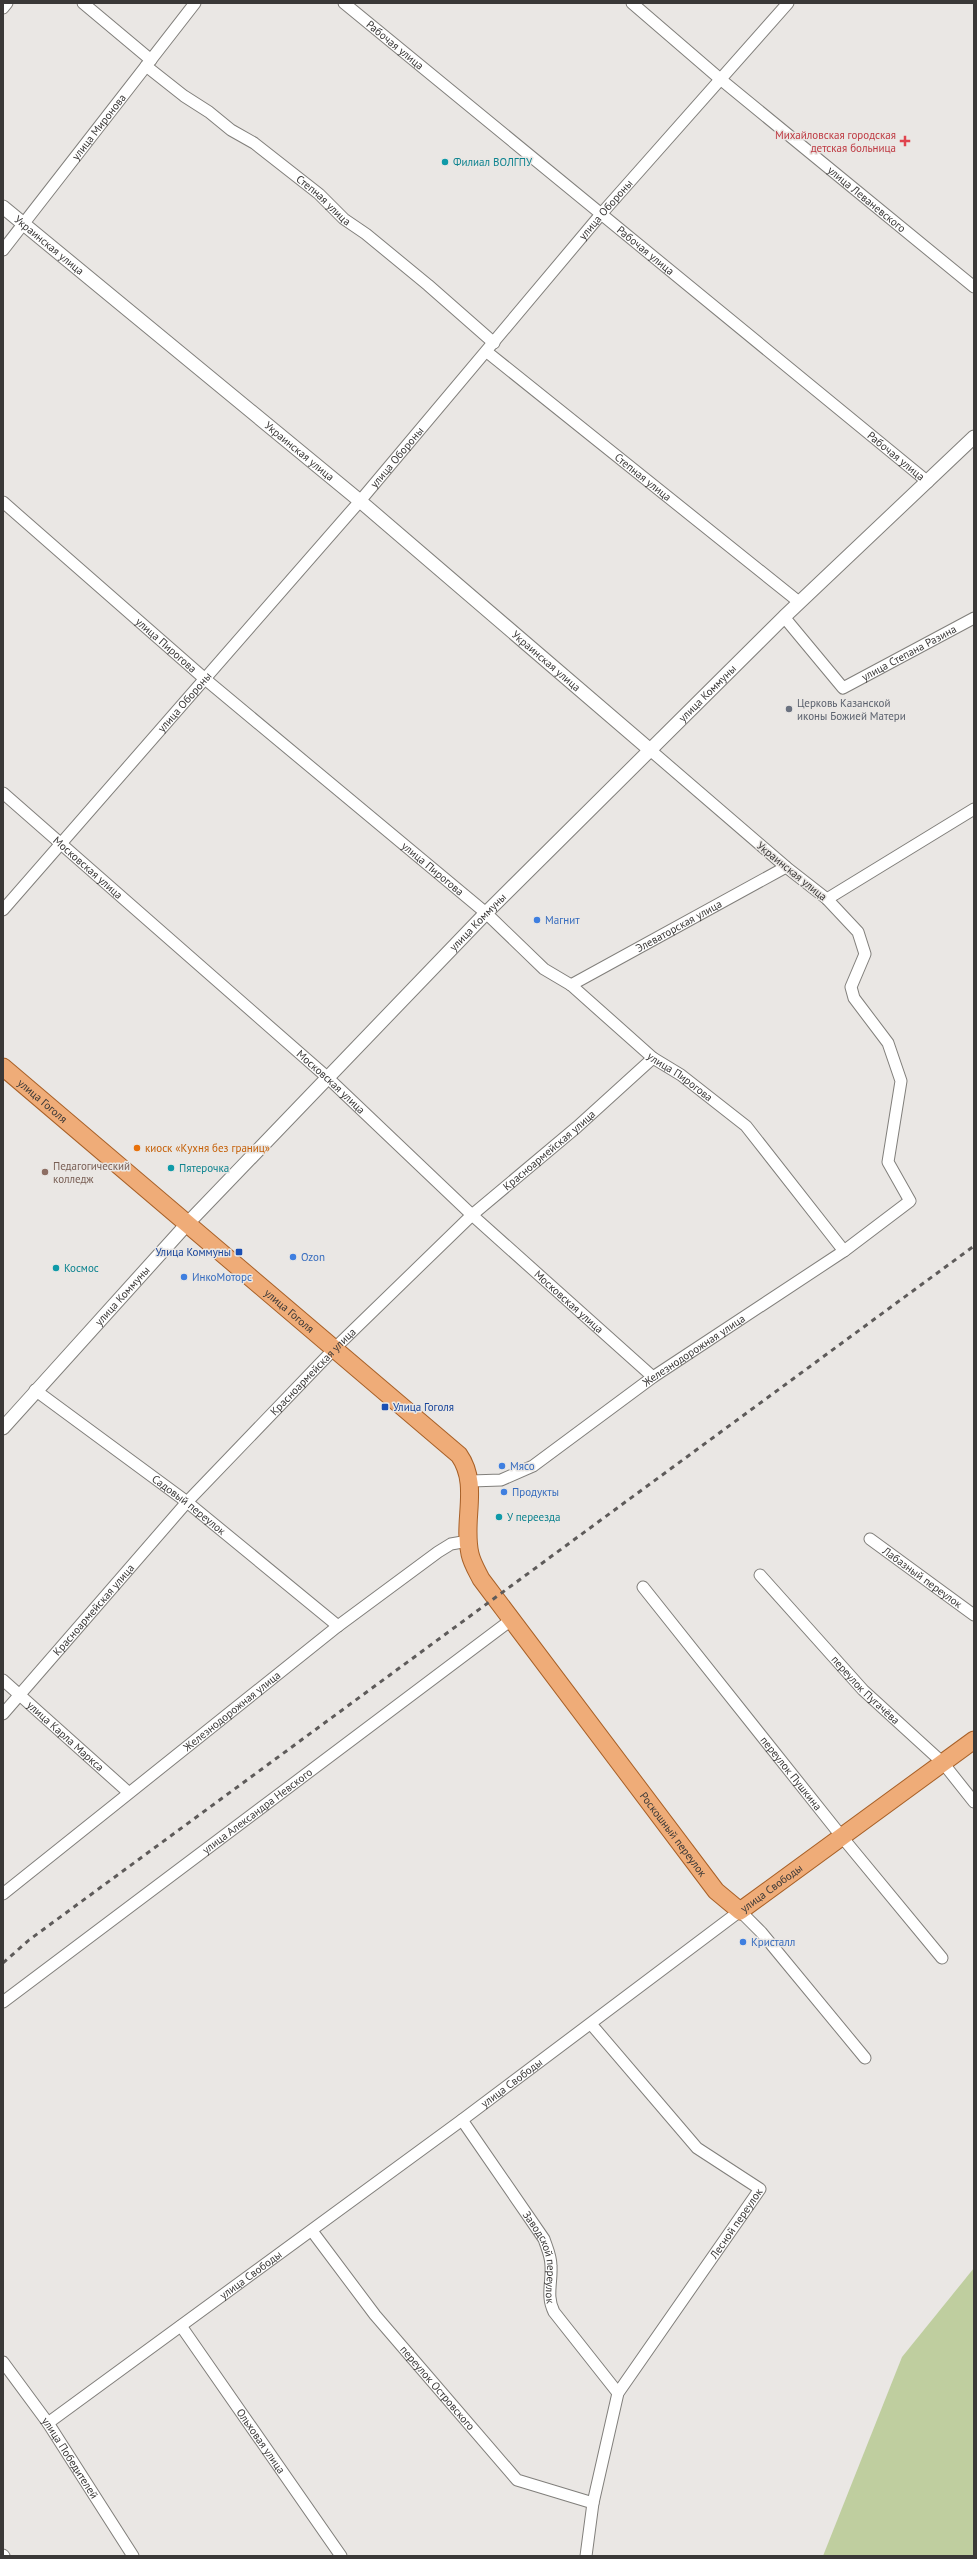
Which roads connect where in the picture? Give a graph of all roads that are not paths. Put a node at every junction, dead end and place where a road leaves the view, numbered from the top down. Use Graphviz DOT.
graph roads {
  1 [pos="7,3"];
  2 [pos="83,3"];
  3 [pos="195,3"];
  4 [pos="344,3"];
  5 [pos="632,3"];
  6 [pos="788,3"];
  7 [pos="3,8"];
  8 [pos="148,63"];
  9 [pos="719,78"];
  10 [pos="3,207"];
  11 [pos="602,213"];
  12 [pos="24,224"];
  13 [pos="3,250"];
  14 [pos="974,287"];
  15 [pos="490,348"];
  16 [pos="974,437"];
  17 [pos="928,482"];
  18 [pos="360,501"];
  19 [pos="3,502"];
  20 [pos="799,602"];
  21 [pos="784,616"];
  22 [pos="974,618"];
  23 [pos="205,679"];
  24 [pos="649,749"];
  25 [pos="3,793"];
  26 [pos="974,809"];
  27 [pos="60,845"];
  28 [pos="786,867"];
  29 [pos="827,899"];
  30 [pos="3,910"];
  31 [pos="486,913"];
  32 [pos="571,985"];
  33 [pos="653,1058"];
  34 [pos="3,1067"];
  35 [pos="328,1078"];
  36 [pos="910,1201"];
  37 [pos="472,1215"];
  38 [pos="187,1224"];
  39 [pos="844,1250"];
  40 [pos="335,1348"];
  41 [pos="653,1378"];
  42 [pos="35,1390"];
  43 [pos="3,1428"];
  44 [pos="471,1481"];
  45 [pos="187,1502"];
  46 [pos="870,1540"];
  47 [pos="468,1541"];
  48 [pos="760,1575"];
  49 [pos="643,1587"];
  50 [pos="495,1598"];
  51 [pos="974,1616"];
  52 [pos="511,1620"];
  53 [pos="338,1626"];
  54 [pos="3,1680"];
  55 [pos="21,1696"];
  56 [pos="3,1714"];
  57 [pos="974,1740"];
  58 [pos="943,1763"];
  59 [pos="128,1792"];
  60 [pos="974,1802"];
  61 [pos="842,1837"];
  62 [pos="3,1894"];
  63 [pos="740,1911"];
  64 [pos="942,1958"];
  65 [pos="3,2002"];
  66 [pos="591,2024"];
  67 [pos="865,2058"];
  68 [pos="462,2120"];
  69 [pos="312,2231"];
  70 [pos="181,2326"];
  71 [pos="3,2362"];
  72 [pos="618,2393"];
  73 [pos="48,2423"];
  74 [pos="593,2503"];
  75 [pos="133,2556"];
  76 [pos="341,2556"];
  77 [pos="586,2556"];
  1 -- 7 [label="street"];
  2 -- 8 [label="street, Степная улица"];
  3 -- 8 [label="street, улица Миронова"];
  4 -- 11 [label="street, Рабочая улица"];
  5 -- 9 [label="street, улица Леваневского"];
  6 -- 9 [label="street, улица Обороны"];
  8 -- 12 [label="street, улица Миронова"];
  8 -- 15 [label="street, Степная улица"];
  9 -- 11 [label="street, улица Обороны"];
  9 -- 14 [label="street, улица Леваневского"];
  10 -- 12 [label="street, Украинская улица"];
  11 -- 15 [label="street, улица Обороны"];
  11 -- 17 [label="street, Рабочая улица"];
  12 -- 13 [label="street, улица Миронова"];
  12 -- 18 [label="street, Украинская улица"];
  15 -- 18 [label="street, улица Обороны"];
  15 -- 20 [label="street, Степная улица"];
  16 -- 17 [label="street, улица Коммуны"];
  17 -- 20 [label="street, улица Коммуны"];
  18 -- 23 [label="street, улица Обороны"];
  18 -- 24 [label="street, Украинская улица"];
  19 -- 23 [label="street, улица Пирогова"];
  20 -- 21 [label="street, улица Коммуны"];
  21 -- 22 [label="street, улица Степана Разина"];
  21 -- 24 [label="street, улица Коммуны"];
  23 -- 27 [label="street, улица Обороны"];
  23 -- 31 [label="street, улица Пирогова"];
  24 -- 28 [label="street, Украинская улица"];
  24 -- 31 [label="street, улица Коммуны"];
  25 -- 27 [label="street, Московская улица"];
  26 -- 29 [label="street"];
  27 -- 30 [label="street, улица Обороны"];
  27 -- 35 [label="street, Московская улица"];
  28 -- 29 [label="street, Украинская улица"];
  28 -- 32 [label="street, Элеваторская улица"];
  29 -- 36 [label="street, Украинская улица"];
  31 -- 32 [label="street, улица Пирогова"];
  31 -- 35 [label="street, улица Коммуны"];
  32 -- 33 [label="street, улица Пирогова"];
  33 -- 37 [label="street, Красноармейская улица"];
  33 -- 39 [label="street, улица Пирогова"];
  34 -- 38 [label="main road, улица Гоголя"];
  35 -- 37 [label="street, Московская улица"];
  35 -- 38 [label="street, улица Коммуны"];
  36 -- 39 [label="street, Железнодорожная улица"];
  37 -- 40 [label="street, Красноармейская улица"];
  37 -- 41 [label="street, Московская улица"];
  38 -- 40 [label="main road, улица Гоголя"];
  38 -- 42 [label="street, улица Коммуны"];
  39 -- 41 [label="street, Железнодорожная улица"];
  40 -- 44 [label="main road, улица Гоголя"];
  40 -- 45 [label="street, Красноармейская улица"];
  41 -- 44 [label="street, Железнодорожная улица"];
  42 -- 43 [label="street, улица Коммуны"];
  42 -- 45 [label="street, Садовый переулок"];
  44 -- 47 [label="main road, улица Гоголя"];
  45 -- 53 [label="street, Садовый переулок"];
  45 -- 55 [label="street, Красноармейская улица"];
  46 -- 51 [label="street, Лабазный переулок"];
  47 -- 50 [label="main road, улица Гоголя"];
  47 -- 53 [label="street, Железнодорожная улица"];
  48 -- 58 [label="street, переулок Пугачёва"];
  49 -- 61 [label="street, переулок Пушкина"];
  50 -- 52 [label="main road, Роскошный переулок"];
  52 -- 63 [label="main road, Роскошный переулок"];
  52 -- 65 [label="street, улица Александра Невского"];
  53 -- 59 [label="street, Железнодорожная улица"];
  54 -- 55 [label="street, улица Карла Маркса"];
  55 -- 56 [label="street, Красноармейская улица"];
  55 -- 59 [label="street, улица Карла Маркса"];
  57 -- 58 [label="main road, улица Свободы"];
  58 -- 60 [label="street, переулок Пугачёва"];
  58 -- 61 [label="main road, улица Свободы"];
  59 -- 62 [label="street, Железнодорожная улица"];
  61 -- 63 [label="main road, улица Свободы"];
  61 -- 64 [label="street, переулок Пушкина"];
  63 -- 66 [label="street, улица Свободы"];
  63 -- 67 [label="street, Роскошный переулок"];
  66 -- 68 [label="street, улица Свободы"];
  66 -- 72 [label="street, Лесной переулок"];
  68 -- 69 [label="street, улица Свободы"];
  68 -- 72 [label="street, Заводской переулок"];
  69 -- 70 [label="street, улица Свободы"];
  69 -- 74 [label="street, переулок Островского"];
  70 -- 73 [label="street, улица Свободы"];
  70 -- 76 [label="street, Ольховая улица"];
  71 -- 73 [label="street, улица Победителей"];
  72 -- 74 [label="street"];
  73 -- 75 [label="street, улица Победителей"];
  74 -- 77 [label="street"];
}
